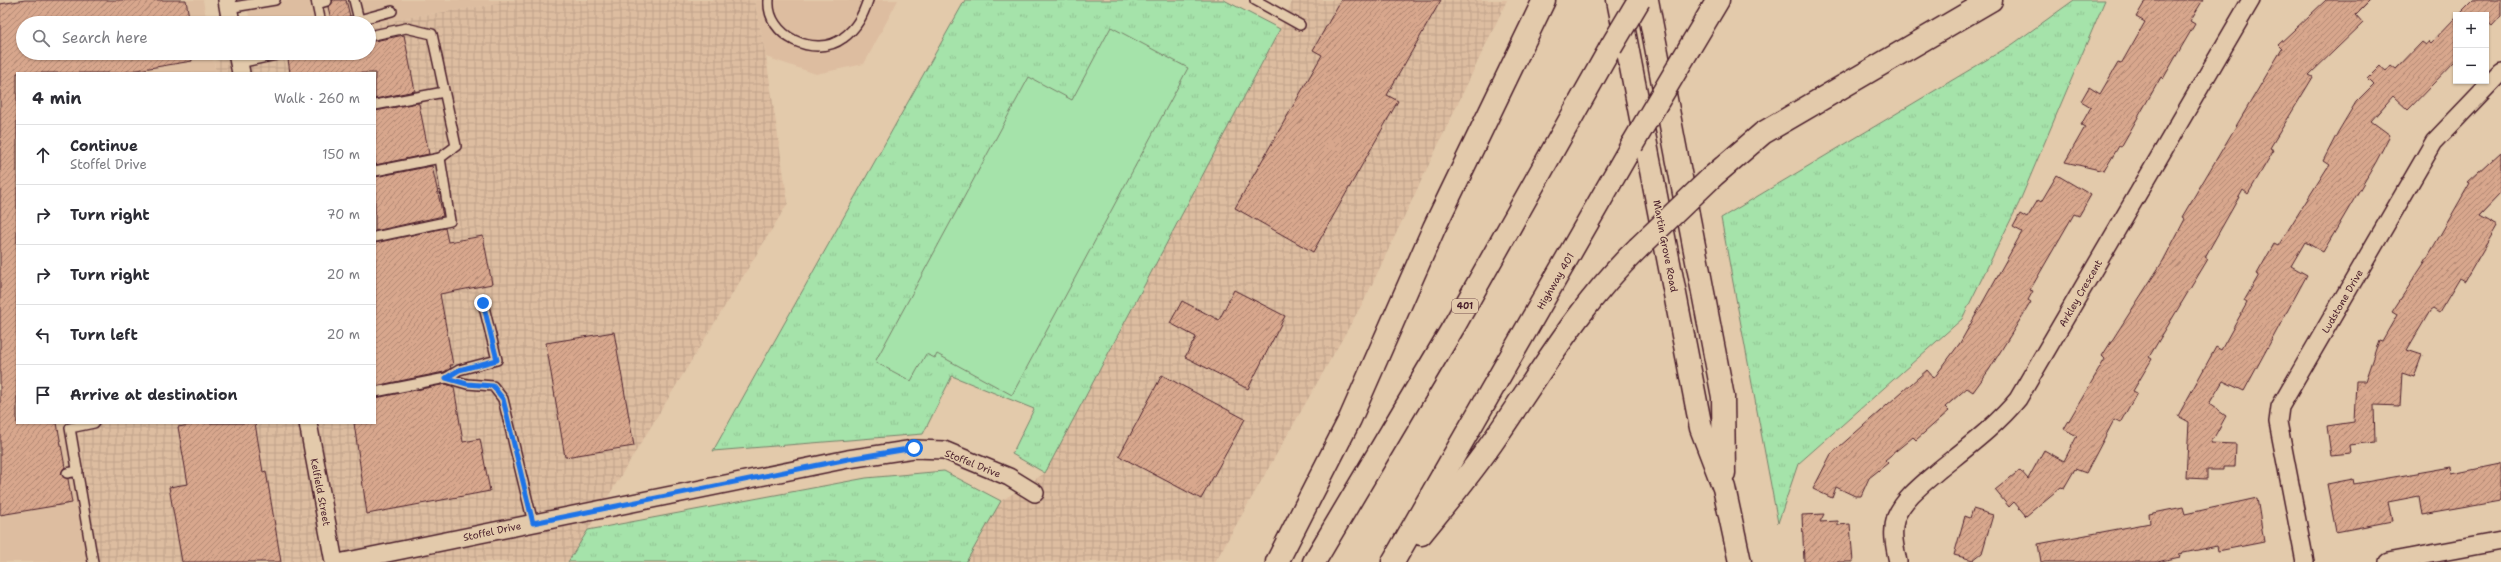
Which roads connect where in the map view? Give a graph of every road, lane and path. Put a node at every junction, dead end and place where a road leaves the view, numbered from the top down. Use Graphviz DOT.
graph roads {
  1 [pos="275,0"];
  2 [pos="354,0"];
  3 [pos="769,0"];
  4 [pos="868,0"];
  5 [pos="1255,0"];
  6 [pos="1544,0"];
  7 [pos="1618,0"];
  8 [pos="1639,0"];
  9 [pos="1647,0"];
  10 [pos="1718,0"];
  11 [pos="1991,0"];
  12 [pos="2251,0"];
  13 [pos="327,1"];
  14 [pos="316,2"];
  15 [pos="229,10"];
  16 [pos="392,11"];
  17 [pos="319,16"];
  18 [pos="358,16"];
  19 [pos="374,16"];
  20 [pos="1300,25"];
  21 [pos="376,34"];
  22 [pos="253,60"];
  23 [pos="239,63"];
  24 [pos="2501,72"];
  25 [pos="444,92"];
  26 [pos="376,105"];
  27 [pos="440,158"];
  28 [pos="376,171"];
  29 [pos="376,237"];
  30 [pos="483,303"];
  31 [pos="446,378"];
  32 [pos="376,392"];
  33 [pos="89,424"];
  34 [pos="308,424"];
  35 [pos="78,471"];
  36 [pos="66,473"];
  37 [pos="1724,488"];
  38 [pos="1034,493"];
  39 [pos="533,523"];
  40 [pos="2501,541"];
  41 [pos="93,562"];
  42 [pos="334,562"];
  43 [pos="343,562"];
  44 [pos="1277,562"];
  45 [pos="1314,562"];
  46 [pos="1393,562"];
  47 [pos="1397,562"];
  48 [pos="1740,562"];
  49 [pos="1898,562"];
  50 [pos="2305,562"];
  51 [pos="2388,562"];
  1 -- 15 [label="lane"];
  2 -- 18 [label="lane"];
  3 -- 4 [label="lane"];
  5 -- 20 [label="lane"];
  6 -- 44 [label="main road"];
  7 -- 37 [label="main road, Martin Grove Road"];
  8 -- 45 [label="main road, 401, bridge"];
  9 -- 37 [label="main road, Martin Grove Road"];
  10 -- 46 [label="main road, Highway 401, bridge"];
  11 -- 47 [label="main road, bridge"];
  12 -- 49 [label="street, Arkley Crescent"];
  13 -- 14 [label="lane"];
  14 -- 17 [label="lane"];
  16 -- 19 [label="lane"];
  21 -- 25 [label="lane"];
  22 -- 23 [label="lane"];
  24 -- 50 [label="street, Ludstone Drive"];
  25 -- 26 [label="lane"];
  25 -- 27 [label="lane"];
  27 -- 28 [label="lane"];
  27 -- 29 [label="lane"];
  30 -- 31 [label="lane"];
  31 -- 32 [label="lane"];
  31 -- 39 [label="lane"];
  33 -- 35 [label="lane"];
  34 -- 42 [label="street, Kelfield Street"];
  35 -- 36 [label="lane"];
  35 -- 41 [label="lane"];
  37 -- 48 [label="main road, Martin Grove Road"];
  38 -- 39 [label="street, Stoffel Drive"];
  39 -- 43 [label="street, Stoffel Drive"];
  40 -- 51 [label="street"];
}
